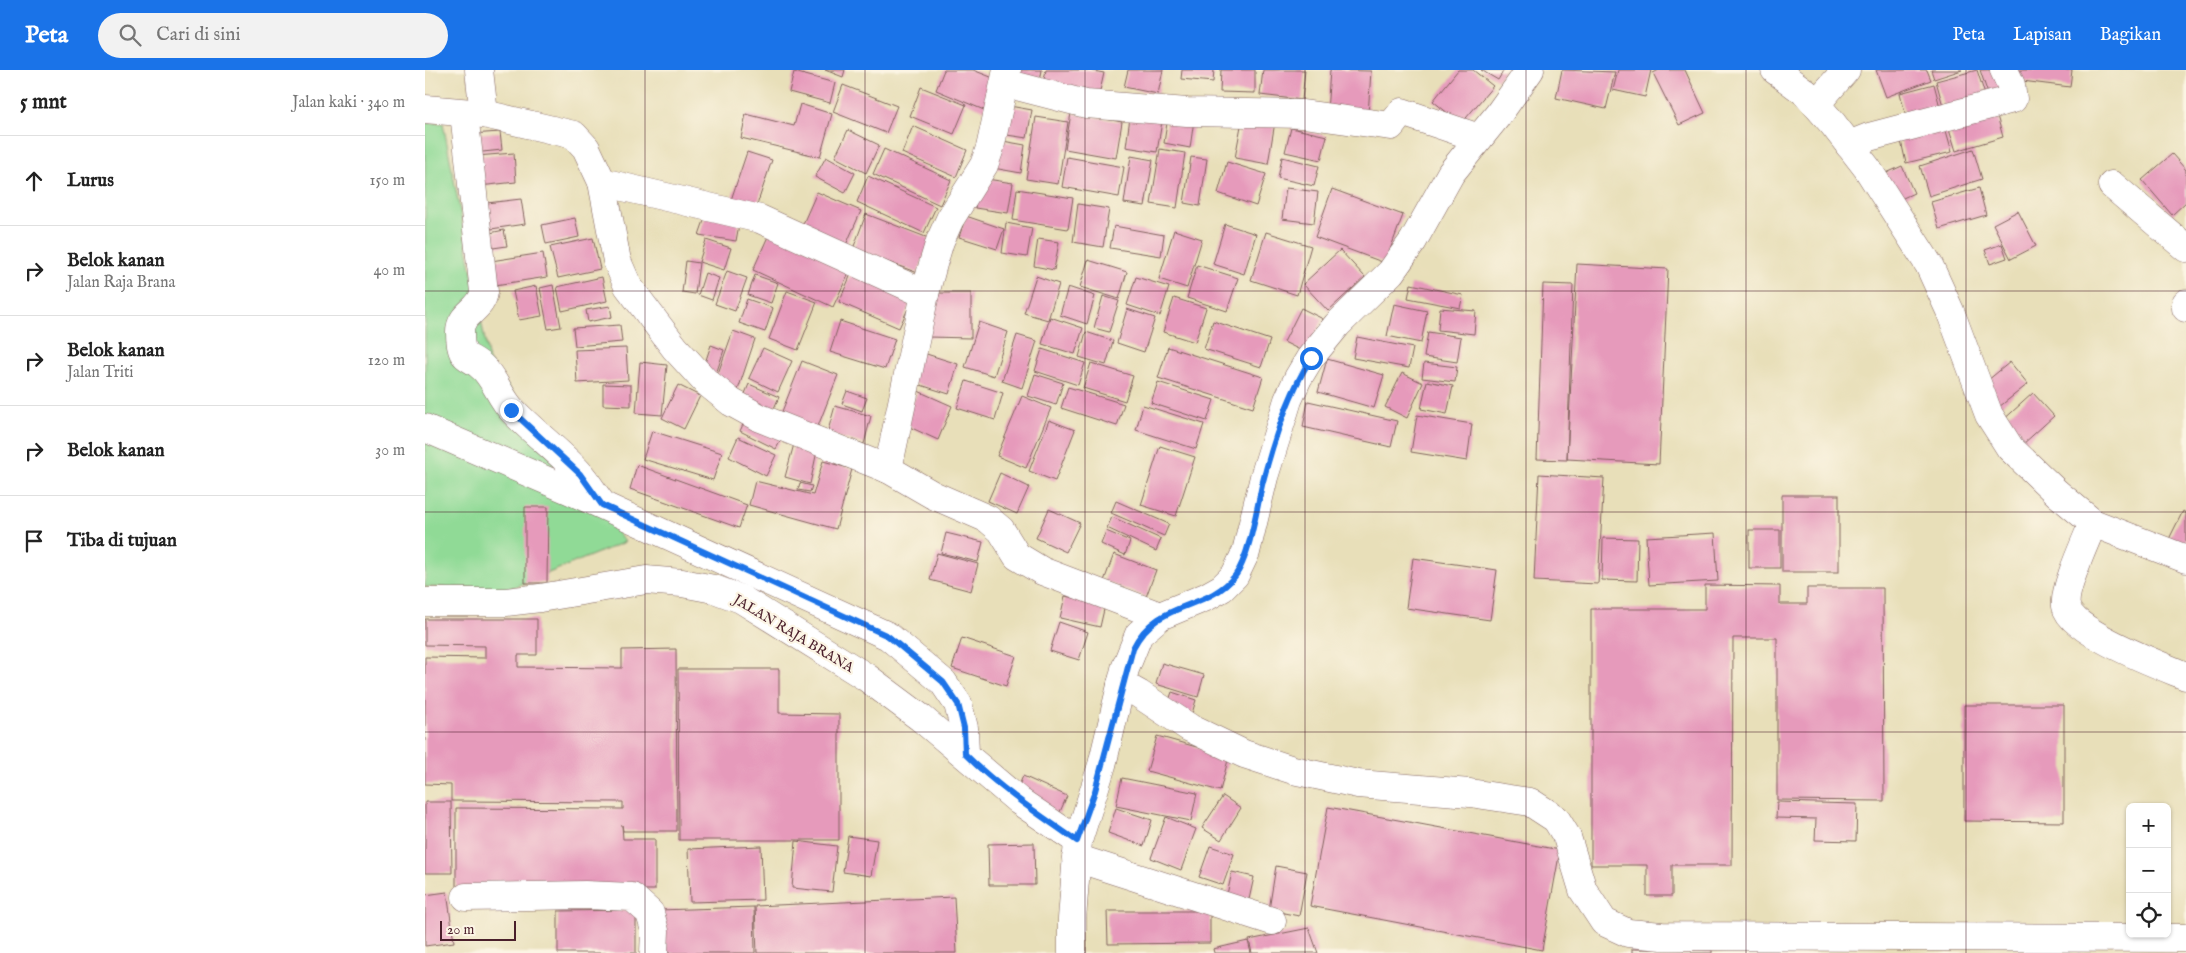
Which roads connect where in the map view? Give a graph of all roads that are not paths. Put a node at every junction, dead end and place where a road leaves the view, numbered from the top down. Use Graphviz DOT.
graph roads {
  1 [pos="479,70"];
  2 [pos="1530,70"];
  3 [pos="1775,70"];
  4 [pos="1845,70"];
  5 [pos="2004,70"];
  6 [pos="1003,75"];
  7 [pos="1816,104"];
  8 [pos="425,109"];
  9 [pos="474,113"];
  10 [pos="1479,138"];
  11 [pos="1849,145"];
  12 [pos="602,182"];
  13 [pos="2112,185"];
  14 [pos="2186,248"];
  15 [pos="925,294"];
  16 [pos="2186,303"];
  17 [pos="2186,308"];
  18 [pos="425,428"];
  19 [pos="888,469"];
  20 [pos="602,505"];
  21 [pos="2093,523"];
  22 [pos="2186,559"];
  23 [pos="425,602"];
  24 [pos="1160,616"];
  25 [pos="2186,676"];
  26 [pos="1121,684"];
  27 [pos="965,754"];
  28 [pos="1077,849"];
  29 [pos="465,897"];
  30 [pos="1272,920"];
  31 [pos="2186,938"];
  32 [pos="2026,945"];
  33 [pos="654,953"];
  34 [pos="1071,953"];
  1 -- 9 [label="street"];
  2 -- 10 [label="street"];
  3 -- 7 [label="street"];
  4 -- 7 [label="street"];
  5 -- 11 [label="street"];
  6 -- 10 [label="street"];
  6 -- 15 [label="street"];
  7 -- 11 [label="street"];
  8 -- 9 [label="street"];
  9 -- 12 [label="street"];
  9 -- 20 [label="street"];
  10 -- 24 [label="street"];
  11 -- 21 [label="street"];
  12 -- 15 [label="street"];
  12 -- 19 [label="street"];
  13 -- 14 [label="street"];
  15 -- 19 [label="street"];
  16 -- 17 [label="street"];
  18 -- 20 [label="street"];
  19 -- 24 [label="street"];
  20 -- 27 [label="street"];
  21 -- 22 [label="street"];
  21 -- 25 [label="street"];
  23 -- 27 [label="street, JALAN RAJA BRANA"];
  24 -- 26 [label="street"];
  26 -- 28 [label="street"];
  26 -- 32 [label="street"];
  27 -- 28 [label="street, JALAN RAJA BRANA"];
  28 -- 30 [label="street, JALAN RAJA BRANA"];
  28 -- 34 [label="street"];
  29 -- 33 [label="street"];
  31 -- 32 [label="street"];
}
